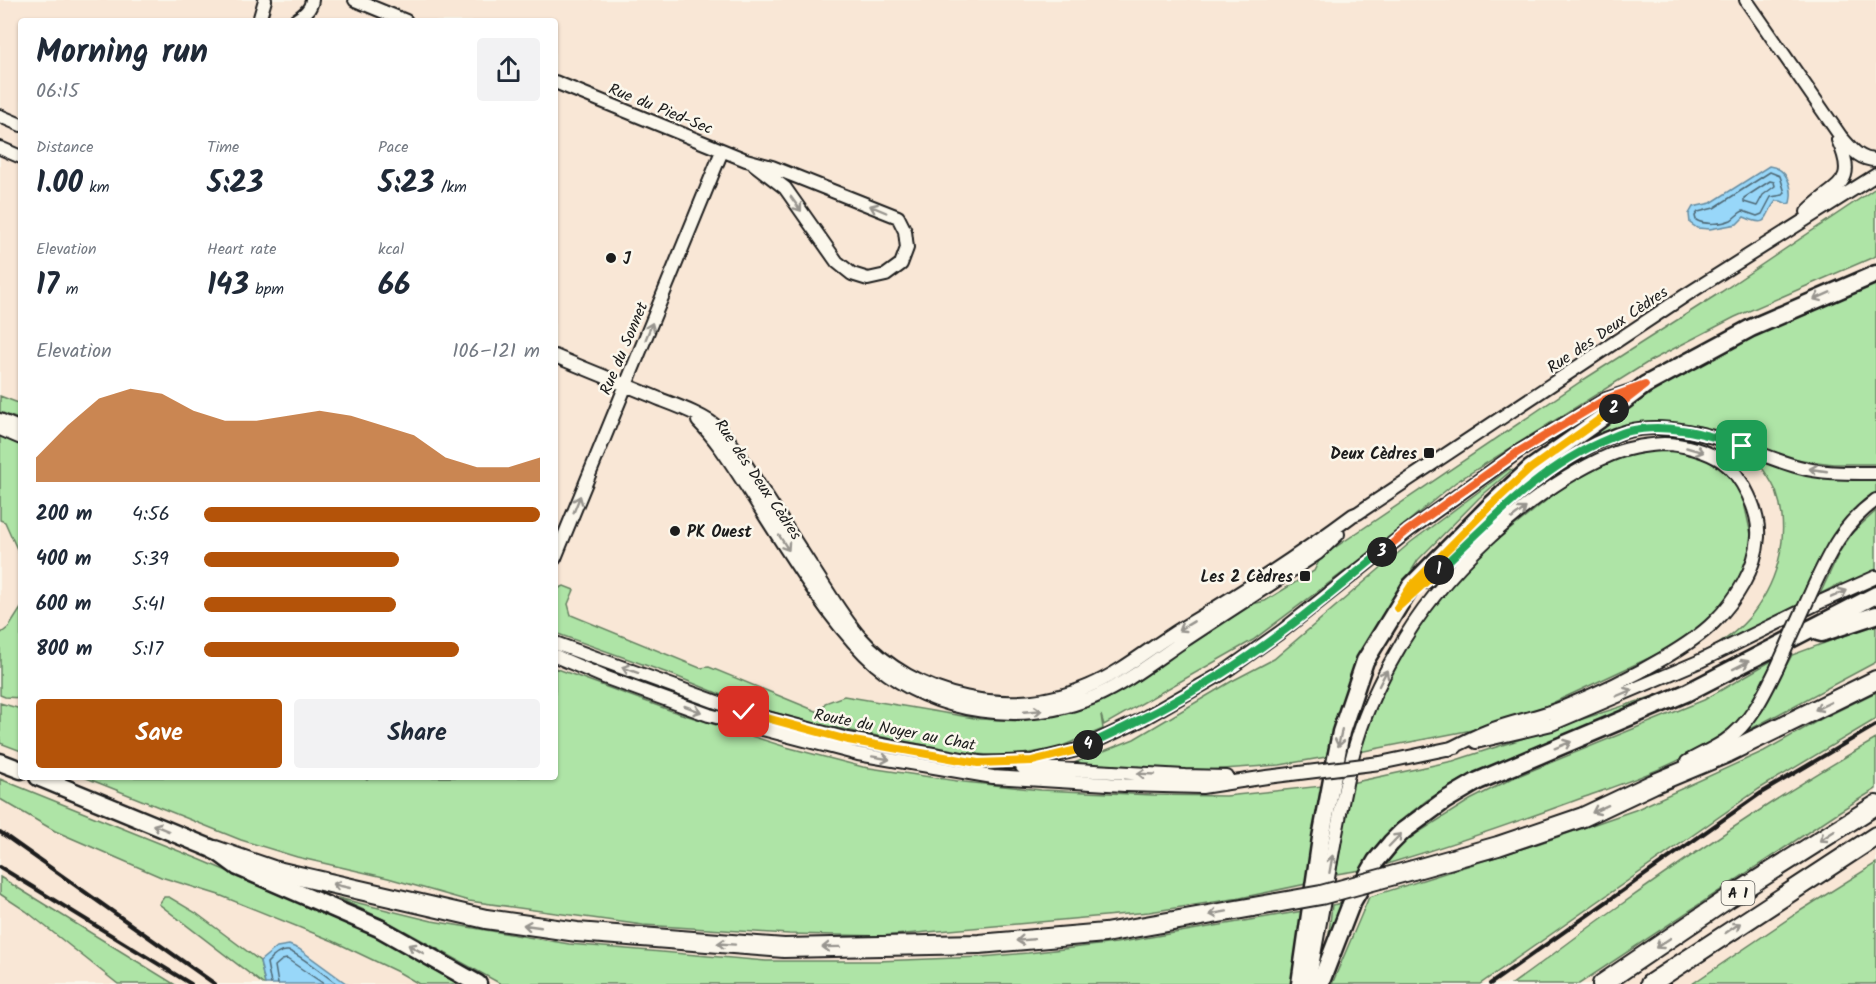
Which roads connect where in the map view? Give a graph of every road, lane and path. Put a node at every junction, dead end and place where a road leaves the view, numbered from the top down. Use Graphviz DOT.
graph roads {
  1 [pos="265,0"];
  2 [pos="312,0"];
  3 [pos="356,0"];
  4 [pos="1746,0"];
  5 [pos="260,18"];
  6 [pos="299,18"];
  7 [pos="399,18"];
  8 [pos="558,83"];
  9 [pos="0,116"];
  10 [pos="1828,120"];
  11 [pos="18,124"];
  12 [pos="0,148"];
  13 [pos="722,151"];
  14 [pos="18,156"];
  15 [pos="1876,160"];
  16 [pos="754,164"];
  17 [pos="1876,175"];
  18 [pos="1794,226"];
  19 [pos="1876,274"];
  20 [pos="558,357"];
  21 [pos="627,385"];
  22 [pos="1645,385"];
  23 [pos="0,420"];
  24 [pos="18,428"];
  25 [pos="0,429"];
  26 [pos="18,437"];
  27 [pos="1876,473"];
  28 [pos="1876,500"];
  29 [pos="558,550"];
  30 [pos="1876,577"];
  31 [pos="1876,596"];
  32 [pos="1397,608"];
  33 [pos="1876,615"];
  34 [pos="1812,629"];
  35 [pos="561,645"];
  36 [pos="558,657"];
  37 [pos="1876,680"];
  38 [pos="1449,749"];
  39 [pos="0,762"];
  40 [pos="978,763"];
  41 [pos="18,769"];
  42 [pos="1267,777"];
  43 [pos="45,780"];
  44 [pos="1653,784"];
  45 [pos="1876,805"];
  46 [pos="1876,836"];
  47 [pos="215,850"];
  48 [pos="478,984"];
  49 [pos="1300,984"];
  50 [pos="1313,984"];
  51 [pos="1320,984"];
  52 [pos="1602,984"];
  53 [pos="1650,984"];
  1 -- 5 [label="street"];
  2 -- 6 [label="street"];
  3 -- 7 [label="street"];
  4 -- 10 [label="street"];
  8 -- 13 [label="street, Rue du Pied-Sec"];
  9 -- 11 [label="street"];
  10 -- 15 [label="street"];
  10 -- 18 [label="street"];
  12 -- 14 [label="street"];
  13 -- 16 [label="street, Rue du Pied-Sec"];
  21 -- 13 [label="street, Rue du Sonnet, one-way"];
  16 -- 16 [label="street, one-way"];
  17 -- 18 [label="street, Rue des Deux Cèdres"];
  18 -- 21 [label="street, Rue des Deux Cèdres"];
  19 -- 22 [label="main road, one-way"];
  20 -- 21 [label="street, Rue des Deux Cèdres"];
  29 -- 21 [label="street, Rue du Sonnet, one-way"];
  22 -- 32 [label="main road"];
  22 -- 40 [label="street"];
  23 -- 24 [label="street"];
  25 -- 26 [label="street"];
  27 -- 32 [label="street, one-way"];
  28 -- 44 [label="street, bridge"];
  38 -- 30 [label="street, one-way"];
  31 -- 34 [label="main road"];
  32 -- 49 [label="main road, one-way"];
  33 -- 34 [label="main road"];
  51 -- 34 [label="main road, one-way"];
  40 -- 35 [label="street, Route du Noyer au Chat, one-way"];
  36 -- 42 [label="street, Route du Noyer au Chat, one-way"];
  37 -- 44 [label="highway, one-way"];
  38 -- 42 [label="street, bridge"];
  50 -- 38 [label="street, one-way"];
  39 -- 41 [label="main road"];
  42 -- 40 [label="street, Route du Noyer au Chat, one-way"];
  47 -- 43 [label="main road, one-way"];
  44 -- 47 [label="highway, one-way, bridge"];
  45 -- 52 [label="highway, A 1, one-way"];
  53 -- 46 [label="highway, A 1, one-way"];
  48 -- 47 [label="main road, one-way"];
}
